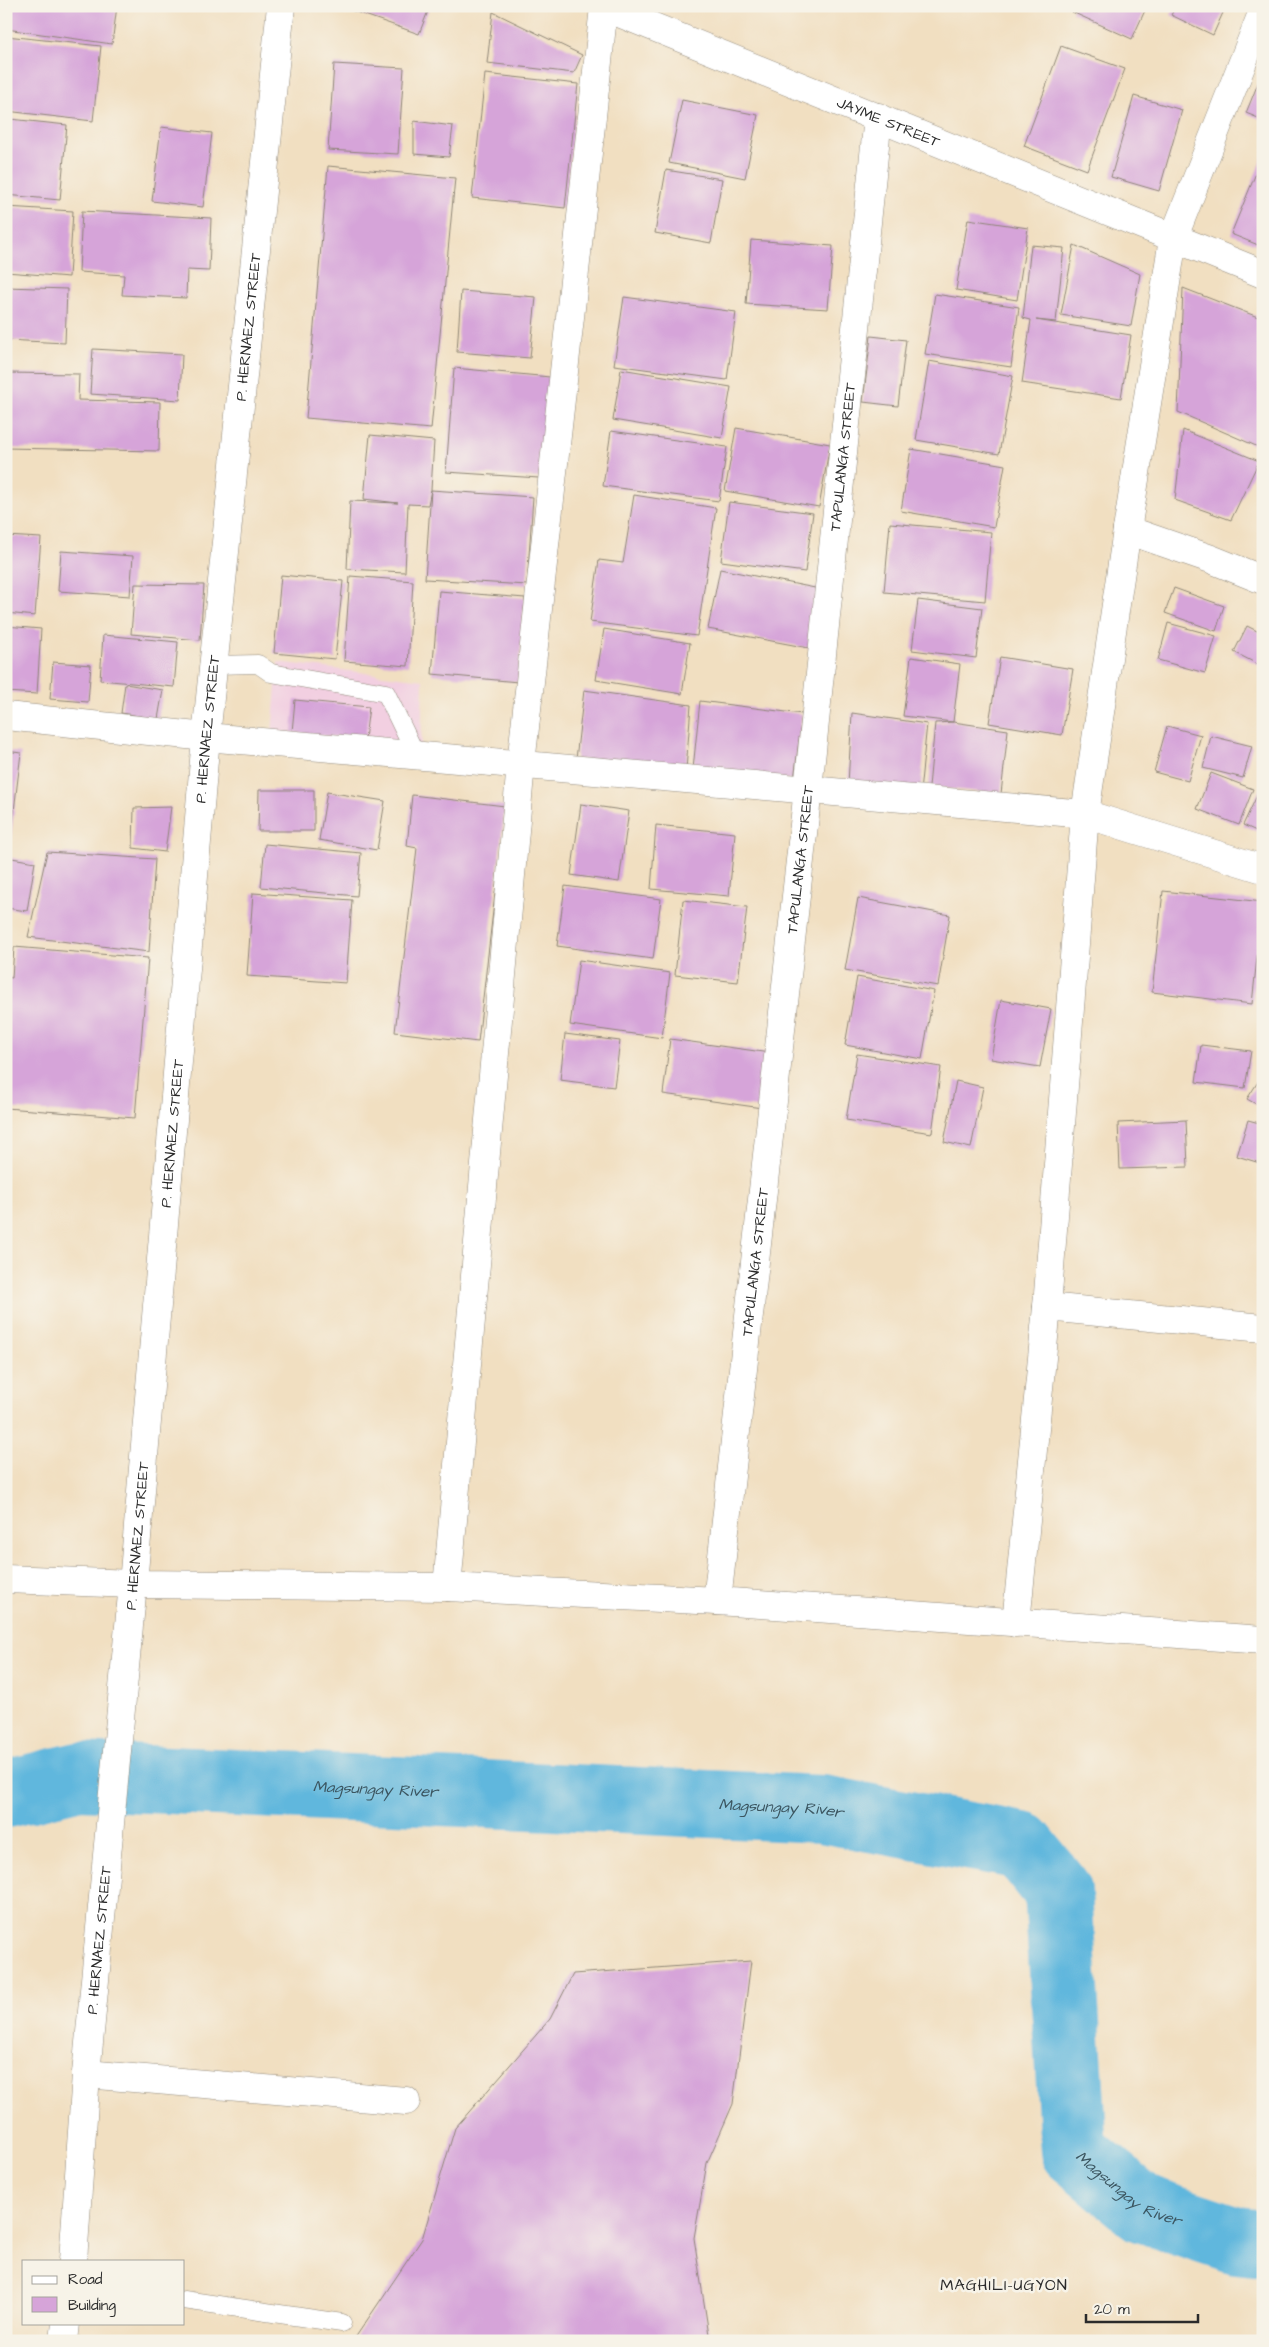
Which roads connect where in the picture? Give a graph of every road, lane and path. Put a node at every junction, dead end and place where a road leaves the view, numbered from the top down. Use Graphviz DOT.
graph roads {
  1 [pos="281,6"];
  2 [pos="603,7"];
  3 [pos="1263,12"];
  4 [pos="878,117"];
  5 [pos="1173,239"];
  6 [pos="1263,274"];
  7 [pos="1127,530"];
  8 [pos="1263,580"];
  9 [pos="214,664"];
  10 [pos="6,716"];
  11 [pos="206,737"];
  12 [pos="416,755"];
  13 [pos="521,764"];
  14 [pos="808,790"];
  15 [pos="1085,814"];
  16 [pos="1263,869"];
  17 [pos="1046,1306"];
  18 [pos="1263,1328"];
  19 [pos="6,1580"];
  20 [pos="133,1584"];
  21 [pos="447,1587"];
  22 [pos="717,1601"];
  23 [pos="1016,1623"];
  24 [pos="1263,1640"];
  25 [pos="86,2074"];
  26 [pos="406,2101"];
  27 [pos="72,2260"];
  28 [pos="185,2300"];
  29 [pos="342,2323"];
  30 [pos="66,2324"];
  31 [pos="64,2341"];
  1 -- 9 [label="street, P. HERNAEZ STREET"];
  2 -- 4 [label="street, JAYME STREET"];
  2 -- 13 [label="street"];
  3 -- 5 [label="street"];
  4 -- 5 [label="street, JAYME STREET"];
  4 -- 14 [label="street, TAPULANGA STREET"];
  5 -- 6 [label="street, JAYME STREET"];
  5 -- 7 [label="street"];
  7 -- 8 [label="street"];
  7 -- 15 [label="street"];
  9 -- 11 [label="street, P. HERNAEZ STREET"];
  9 -- 12 [label="lane"];
  10 -- 11 [label="street"];
  11 -- 12 [label="street"];
  11 -- 20 [label="street, P. HERNAEZ STREET"];
  12 -- 13 [label="street"];
  13 -- 14 [label="street"];
  13 -- 21 [label="street"];
  14 -- 15 [label="street"];
  14 -- 22 [label="street, TAPULANGA STREET"];
  15 -- 16 [label="street"];
  15 -- 17 [label="street"];
  17 -- 18 [label="street"];
  17 -- 23 [label="street"];
  19 -- 20 [label="street"];
  20 -- 21 [label="street"];
  20 -- 25 [label="street, P. HERNAEZ STREET"];
  21 -- 22 [label="street"];
  22 -- 23 [label="street"];
  23 -- 24 [label="street"];
  25 -- 26 [label="street"];
  25 -- 27 [label="street, P. HERNAEZ STREET"];
  28 -- 29 [label="lane"];
  30 -- 31 [label="street"];
}
